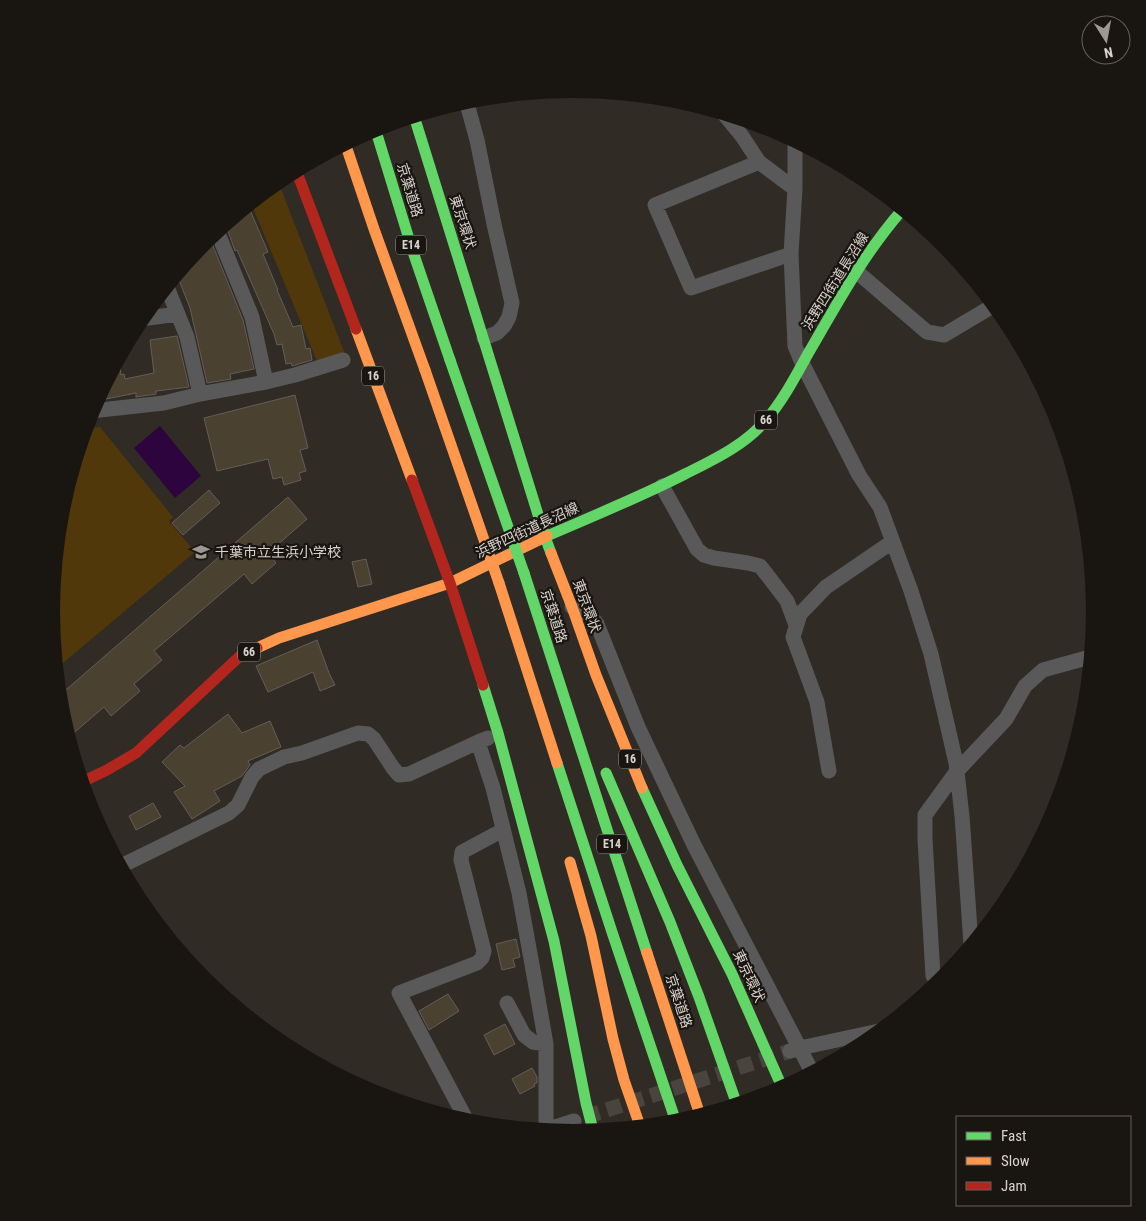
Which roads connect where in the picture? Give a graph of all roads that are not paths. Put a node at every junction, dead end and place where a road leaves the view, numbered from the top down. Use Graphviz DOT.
graph roads {
  1 [pos="468,108"];
  2 [pos="416,122"];
  3 [pos="731,123"];
  4 [pos="378,137"];
  5 [pos="795,148"];
  6 [pos="347,150"];
  7 [pos="759,162"];
  8 [pos="299,177"];
  9 [pos="795,189"];
  10 [pos="898,215"];
  11 [pos="220,239"];
  12 [pos="791,254"];
  13 [pos="856,270"];
  14 [pos="170,293"];
  15 [pos="988,309"];
  16 [pos="178,314"];
  17 [pos="151,318"];
  18 [pos="484,338"];
  19 [pos="343,360"];
  20 [pos="802,364"];
  21 [pos="266,382"];
  22 [pos="200,394"];
  23 [pos="101,410"];
  24 [pos="662,486"];
  25 [pos="545,537"];
  26 [pos="892,542"];
  27 [pos="450,583"];
  28 [pos="572,607"];
  29 [pos="511,623"];
  30 [pos="796,625"];
  31 [pos="511,652"];
  32 [pos="550,652"];
  33 [pos="1084,659"];
  34 [pos="578,704"];
  35 [pos="498,734"];
  36 [pos="478,742"];
  37 [pos="602,764"];
  38 [pos="829,771"];
  39 [pos="957,771"];
  40 [pos="88,779"];
  41 [pos="503,830"];
  42 [pos="567,852"];
  43 [pos="127,863"];
  44 [pos="970,935"];
  45 [pos="732,974"];
  46 [pos="934,975"];
  47 [pos="507,1004"];
  48 [pos="760,1010"];
  49 [pos="860,1036"];
  50 [pos="546,1044"];
  51 [pos="789,1053"];
  52 [pos="806,1067"];
  53 [pos="779,1080"];
  54 [pos="734,1097"];
  55 [pos="698,1108"];
  56 [pos="462,1111"];
  57 [pos="673,1114"];
  58 [pos="638,1119"];
  59 [pos="574,1121"];
  60 [pos="546,1122"];
  61 [pos="591,1123"];
  62 [pos="566,1124"];
  1 -- 18 [label="street"];
  2 -- 18 [label="main road, 東京環状 / 16"];
  3 -- 7 [label="street"];
  4 -- 32 [label="main road, 京葉道路 / E14, bridge"];
  5 -- 9 [label="street"];
  6 -- 29 [label="main road, E14, bridge"];
  7 -- 9 [label="street"];
  7 -- 12 [label="street"];
  8 -- 27 [label="main road, 16"];
  9 -- 12 [label="street"];
  10 -- 13 [label="main road, 浜野四街道長沼線 / 66"];
  11 -- 21 [label="street"];
  12 -- 20 [label="street"];
  13 -- 15 [label="street"];
  13 -- 20 [label="main road, 浜野四街道長沼線 / 66"];
  14 -- 16 [label="street"];
  16 -- 17 [label="street"];
  16 -- 22 [label="street"];
  18 -- 25 [label="main road, 東京環状 / 16"];
  19 -- 21 [label="street"];
  20 -- 24 [label="main road, 浜野四街道長沼線 / 66"];
  20 -- 26 [label="street"];
  21 -- 22 [label="street"];
  22 -- 23 [label="street"];
  24 -- 25 [label="main road, 浜野四街道長沼線 / 66"];
  24 -- 30 [label="street"];
  25 -- 27 [label="main road, 浜野四街道長沼線 / 66"];
  25 -- 28 [label="main road, 東京環状 / 16"];
  26 -- 30 [label="street"];
  26 -- 39 [label="street"];
  27 -- 35 [label="main road, 16"];
  27 -- 40 [label="main road, 浜野四街道長沼線 / 66"];
  28 -- 45 [label="main road, 東京環状 / 16"];
  28 -- 51 [label="street"];
  29 -- 31 [label="main road"];
  29 -- 57 [label="main road, E14"];
  30 -- 38 [label="street"];
  32 -- 34 [label="main road"];
  32 -- 55 [label="main road, 京葉道路 / E14"];
  33 -- 39 [label="street"];
  35 -- 36 [label="street"];
  35 -- 61 [label="main road, 16"];
  36 -- 41 [label="street"];
  36 -- 43 [label="street"];
  37 -- 54 [label="main road"];
  39 -- 44 [label="street"];
  39 -- 46 [label="street"];
  41 -- 50 [label="street"];
  41 -- 56 [label="street"];
  42 -- 58 [label="main road"];
  45 -- 48 [label="main road"];
  45 -- 53 [label="main road, 東京環状 / 16"];
  47 -- 50 [label="street"];
  49 -- 51 [label="street"];
  50 -- 60 [label="street"];
  51 -- 52 [label="street"];
  59 -- 62 [label="street"];
}
